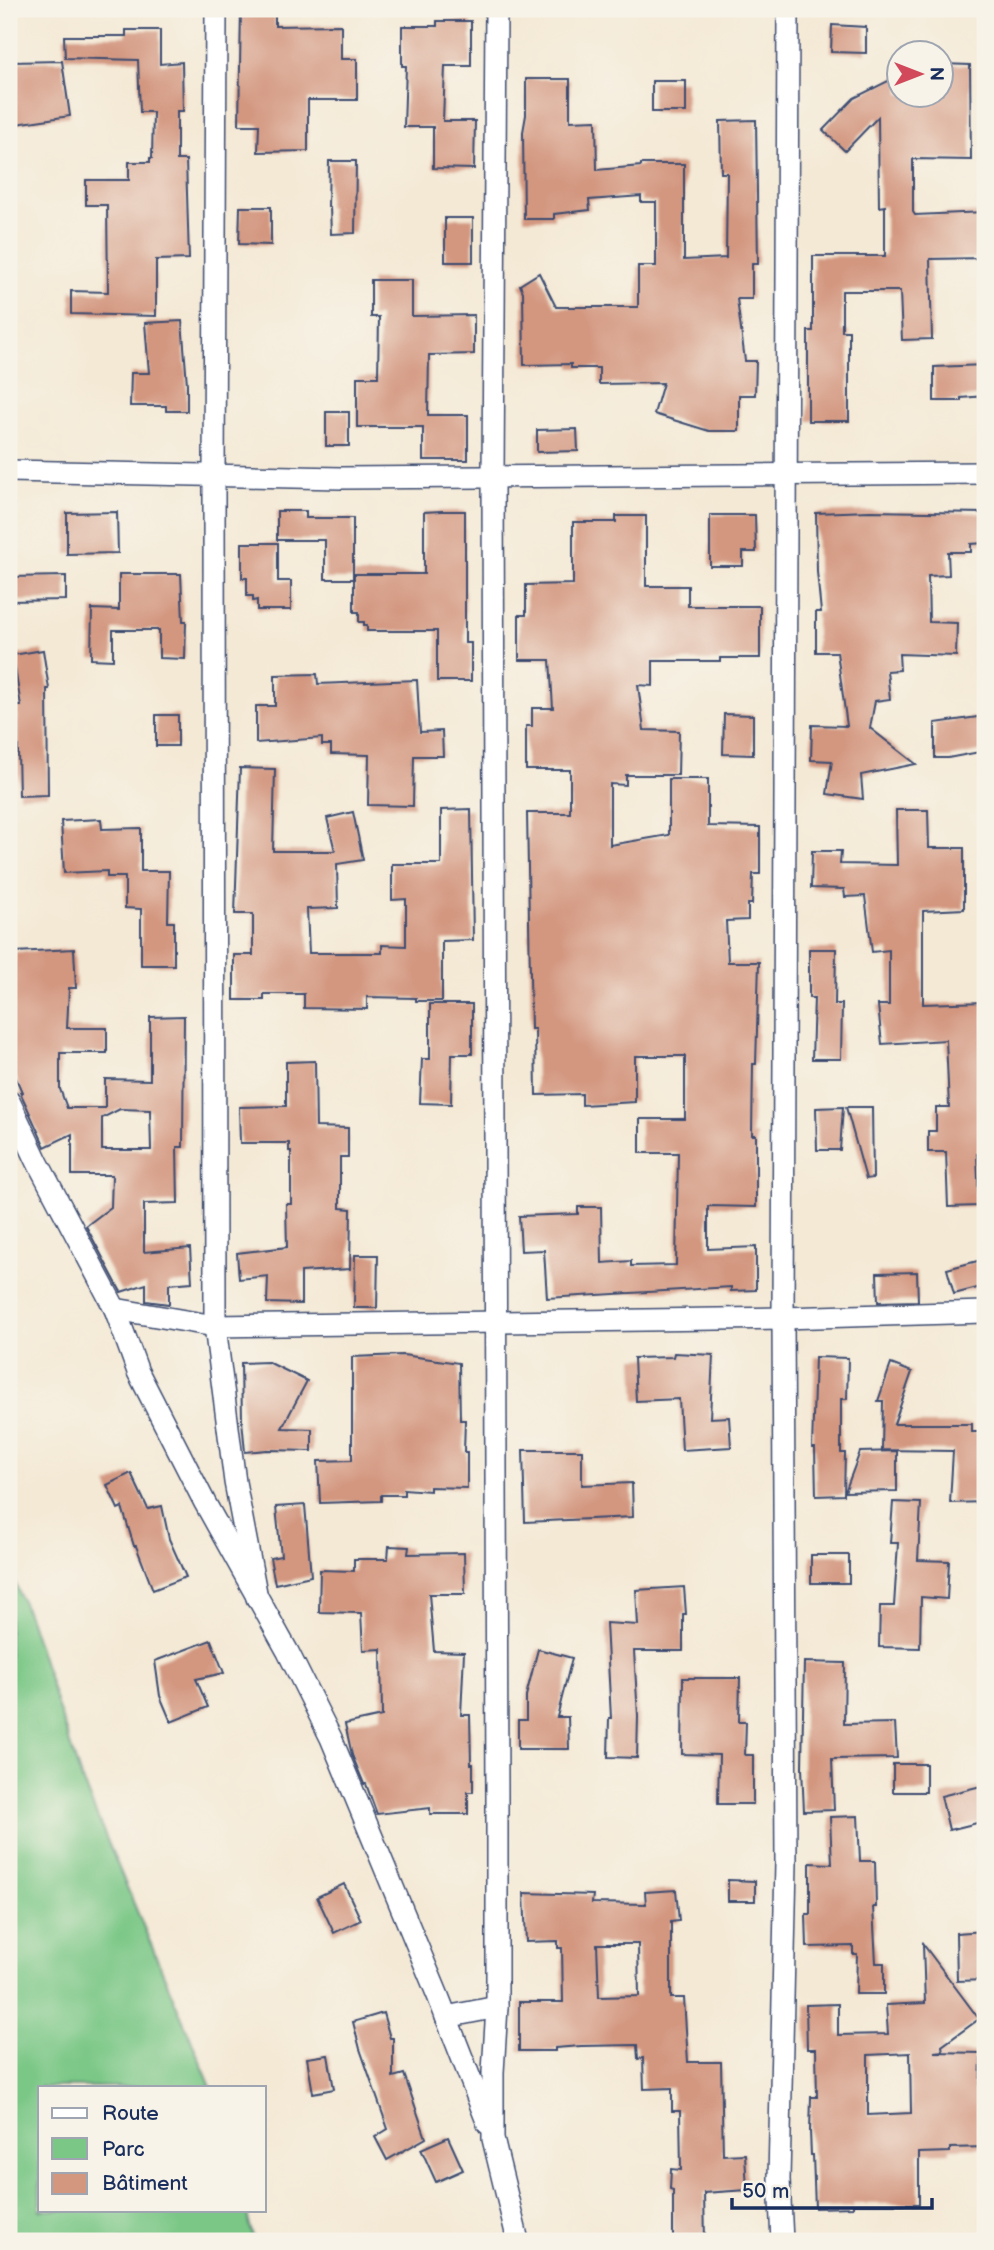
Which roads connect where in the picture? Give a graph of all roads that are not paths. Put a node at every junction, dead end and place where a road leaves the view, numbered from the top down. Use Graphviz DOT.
graph roads {
  1 [pos="216,9"];
  2 [pos="496,9"];
  3 [pos="788,9"];
  4 [pos="9,471"];
  5 [pos="985,473"];
  6 [pos="785,474"];
  7 [pos="214,475"];
  8 [pos="494,476"];
  9 [pos="9,1101"];
  10 [pos="115,1310"];
  11 [pos="985,1312"];
  12 [pos="783,1318"];
  13 [pos="496,1321"];
  14 [pos="215,1326"];
  15 [pos="257,1598"];
  16 [pos="497,2007"];
  17 [pos="446,2017"];
  18 [pos="494,2139"];
  19 [pos="518,2241"];
  20 [pos="782,2241"];
  1 -- 7 [label="street"];
  2 -- 8 [label="street"];
  3 -- 6 [label="street"];
  4 -- 7 [label="street"];
  5 -- 6 [label="street"];
  6 -- 8 [label="street"];
  6 -- 12 [label="street"];
  7 -- 8 [label="street"];
  7 -- 14 [label="street"];
  8 -- 13 [label="street"];
  9 -- 10 [label="street"];
  10 -- 14 [label="street"];
  10 -- 15 [label="street"];
  11 -- 12 [label="street"];
  12 -- 13 [label="street"];
  12 -- 20 [label="street"];
  13 -- 14 [label="street"];
  13 -- 16 [label="street"];
  14 -- 15 [label="street"];
  15 -- 17 [label="street"];
  16 -- 17 [label="street"];
  16 -- 18 [label="street"];
  17 -- 18 [label="street"];
  18 -- 19 [label="street"];
}
